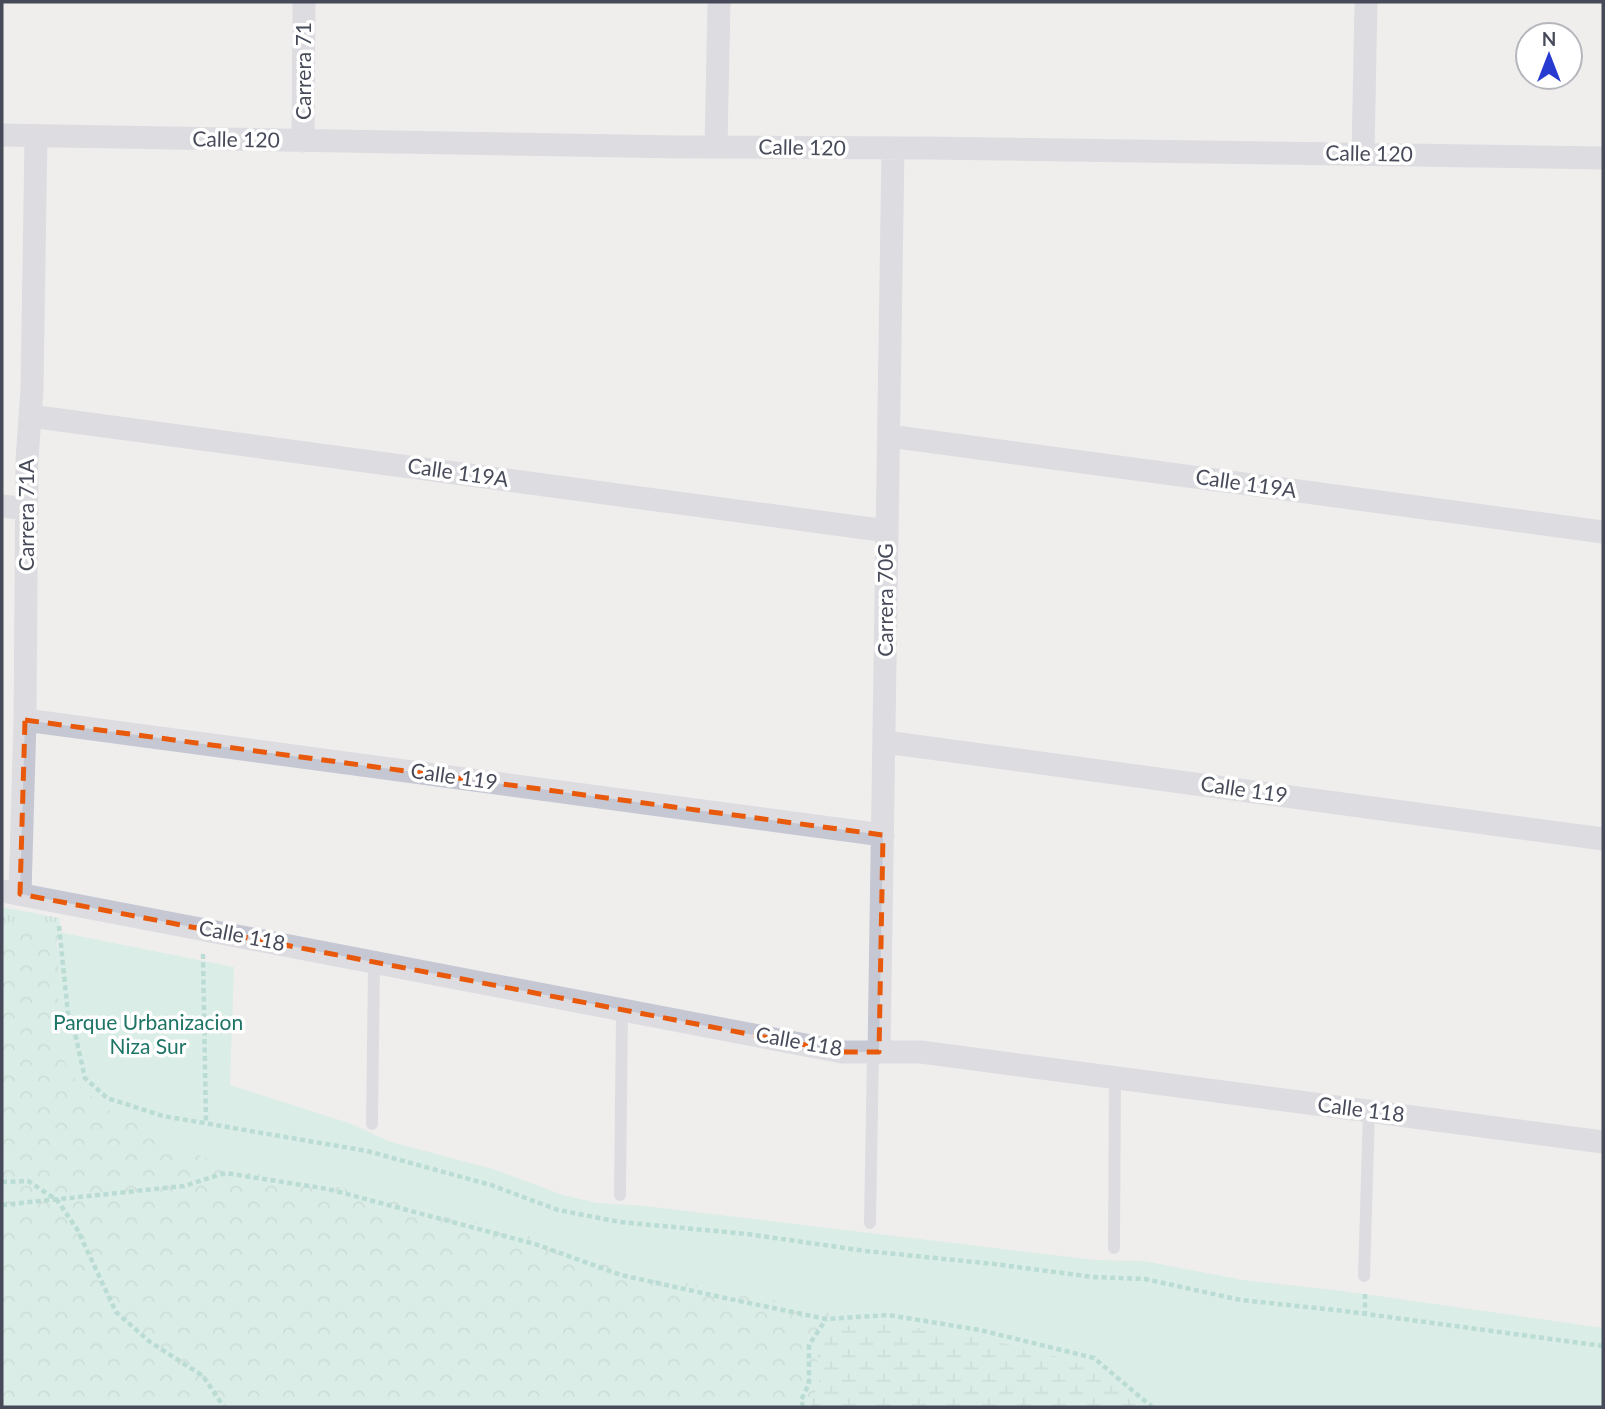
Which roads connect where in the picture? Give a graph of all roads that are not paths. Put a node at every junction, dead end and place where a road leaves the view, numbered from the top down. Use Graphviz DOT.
graph roads {
  1 [pos="304,2"];
  2 [pos="719,2"];
  3 [pos="1366,2"];
  4 [pos="2,135"];
  5 [pos="36,137"];
  6 [pos="303,141"];
  7 [pos="716,147"];
  8 [pos="893,149"];
  9 [pos="1363,155"];
  10 [pos="1603,158"];
  11 [pos="30,416"];
  12 [pos="890,436"];
  13 [pos="2,506"];
  14 [pos="27,509"];
  15 [pos="887,531"];
  16 [pos="1603,532"];
  17 [pos="25,720"];
  18 [pos="885,743"];
  19 [pos="883,835"];
  20 [pos="1603,839"];
  21 [pos="11,893"];
  22 [pos="374,962"];
  23 [pos="622,1009"];
  24 [pos="876,1052"];
  25 [pos="1115,1078"];
  26 [pos="1369,1111"];
  27 [pos="372,1124"];
  28 [pos="1603,1142"];
  29 [pos="620,1195"];
  30 [pos="870,1223"];
  31 [pos="1114,1248"];
  32 [pos="1364,1276"];
  1 -- 6 [label="street, Carrera 71"];
  2 -- 7 [label="street"];
  3 -- 9 [label="street"];
  4 -- 5 [label="street, Calle 120"];
  5 -- 6 [label="street, Calle 120"];
  5 -- 11 [label="street, Carrera 71A"];
  6 -- 7 [label="street, Calle 120"];
  7 -- 8 [label="street, Calle 120"];
  8 -- 9 [label="street, Calle 120"];
  8 -- 12 [label="street, Carrera 70G"];
  9 -- 10 [label="street, Calle 120"];
  11 -- 14 [label="street, Carrera 71A"];
  11 -- 15 [label="street, Calle 119A"];
  12 -- 15 [label="street, Carrera 70G"];
  12 -- 16 [label="street, Calle 119A"];
  13 -- 14 [label="street"];
  14 -- 17 [label="street, Carrera 71A"];
  15 -- 18 [label="street, Carrera 70G"];
  17 -- 19 [label="street, Calle 119"];
  17 -- 21 [label="street, Carrera 71A"];
  18 -- 19 [label="street, Carrera 70G"];
  18 -- 20 [label="street, Calle 119"];
  19 -- 24 [label="street, Carrera 70G"];
  21 -- 22 [label="street, Calle 118"];
  22 -- 23 [label="street, Calle 118"];
  22 -- 27 [label="lane"];
  23 -- 24 [label="street, Calle 118"];
  23 -- 29 [label="lane"];
  24 -- 25 [label="street, Calle 118"];
  24 -- 30 [label="lane"];
  25 -- 26 [label="street, Calle 118"];
  25 -- 31 [label="lane"];
  26 -- 28 [label="street, Calle 118"];
  26 -- 32 [label="lane"];
}
